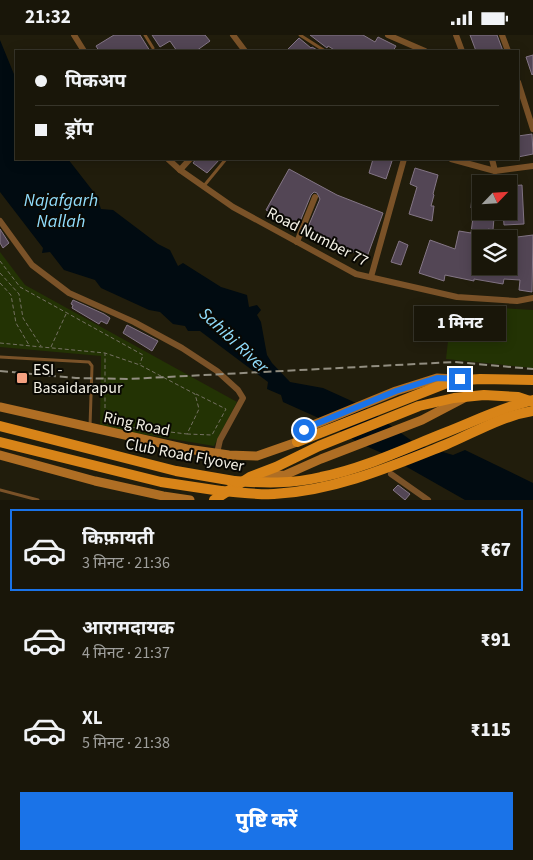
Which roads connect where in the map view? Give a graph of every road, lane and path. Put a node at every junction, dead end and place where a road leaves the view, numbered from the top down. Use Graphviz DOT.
graph roads {
  1 [pos="82,35"];
  2 [pos="145,35"];
  3 [pos="233,35"];
  4 [pos="300,35"];
  5 [pos="388,35"];
  6 [pos="456,35"];
  7 [pos="502,35"];
  8 [pos="75,37"];
  9 [pos="152,48"];
  10 [pos="83,50"];
  11 [pos="244,50"];
  12 [pos="323,50"];
  13 [pos="423,50"];
  14 [pos="462,50"];
  15 [pos="508,50"];
  16 [pos="519,85"];
  17 [pos="533,129"];
  18 [pos="169,160"];
  19 [pos="189,160"];
  20 [pos="225,160"];
  21 [pos="404,160"];
  22 [pos="454,160"];
  23 [pos="492,160"];
  24 [pos="533,166"];
  25 [pos="180,170"];
  26 [pos="495,171"];
  27 [pos="203,187"];
  28 [pos="315,197"];
  29 [pos="0,221"];
  30 [pos="297,242"];
  31 [pos="0,261"];
  32 [pos="0,273"];
  33 [pos="370,277"];
  34 [pos="0,283"];
  35 [pos="533,298"];
  36 [pos="67,313"];
  37 [pos="0,343"];
  38 [pos="30,345"];
  39 [pos="41,347"];
  40 [pos="50,347"];
  41 [pos="105,353"];
  42 [pos="0,357"];
  43 [pos="140,365"];
  44 [pos="460,379"];
  45 [pos="533,380"];
  46 [pos="195,394"];
  47 [pos="467,397"];
  48 [pos="533,401"];
  49 [pos="0,407"];
  50 [pos="533,411"];
  51 [pos="105,424"];
  52 [pos="114,425"];
  53 [pos="0,426"];
  54 [pos="90,429"];
  55 [pos="187,434"];
  56 [pos="0,442"];
  57 [pos="297,442"];
  58 [pos="216,453"];
  59 [pos="0,455"];
  60 [pos="391,474"];
  61 [pos="250,477"];
  62 [pos="0,489"];
  63 [pos="419,497"];
  64 [pos="163,498"];
  65 [pos="38,500"];
  66 [pos="190,500"];
  67 [pos="214,500"];
  68 [pos="428,500"];
  1 -- 8 [label="street"];
  2 -- 9 [label="lane"];
  3 -- 11 [label="street"];
  4 -- 12 [label="lane"];
  5 -- 13 [label="street"];
  6 -- 14 [label="street"];
  7 -- 15 [label="street"];
  8 -- 10 [label="street"];
  16 -- 17 [label="street"];
  18 -- 25 [label="street, Road Number 77"];
  19 -- 25 [label="street"];
  20 -- 27 [label="lane"];
  21 -- 33 [label="street"];
  22 -- 26 [label="street"];
  23 -- 26 [label="street"];
  24 -- 26 [label="street"];
  25 -- 27 [label="street, Road Number 77"];
  27 -- 30 [label="street, Road Number 77"];
  28 -- 30 [label="street"];
  29 -- 58 [label="street"];
  30 -- 33 [label="street, Road Number 77"];
  31 -- 36 [label="path"];
  32 -- 39 [label="path"];
  33 -- 35 [label="street, Road Number 77"];
  34 -- 38 [label="path"];
  36 -- 40 [label="path"];
  36 -- 43 [label="path"];
  37 -- 38 [label="path"];
  38 -- 39 [label="path"];
  39 -- 40 [label="path"];
  40 -- 41 [label="path"];
  41 -- 43 [label="path"];
  41 -- 51 [label="path"];
  42 -- 54 [label="lane"];
  43 -- 46 [label="path"];
  44 -- 45 [label="main road"];
  44 -- 57 [label="main road"];
  44 -- 57 [label="main road"];
  46 -- 55 [label="path"];
  46 -- 55 [label="path"];
  47 -- 48 [label="main road"];
  47 -- 61 [label="main road"];
  47 -- 61 [label="main road"];
  48 -- 53 [label="main road, Club Road Flyover, bridge"];
  49 -- 54 [label="main road, Ring Road"];
  50 -- 56 [label="main road, Club Road Flyover, bridge"];
  52 -- 55 [label="path"];
  54 -- 58 [label="main road, Ring Road"];
  57 -- 58 [label="main road, Ring Road"];
  59 -- 64 [label="main road"];
  60 -- 63 [label="street"];
  61 -- 67 [label="main road"];
  62 -- 65 [label="lane"];
  63 -- 68 [label="street"];
  64 -- 66 [label="main road"];
}
